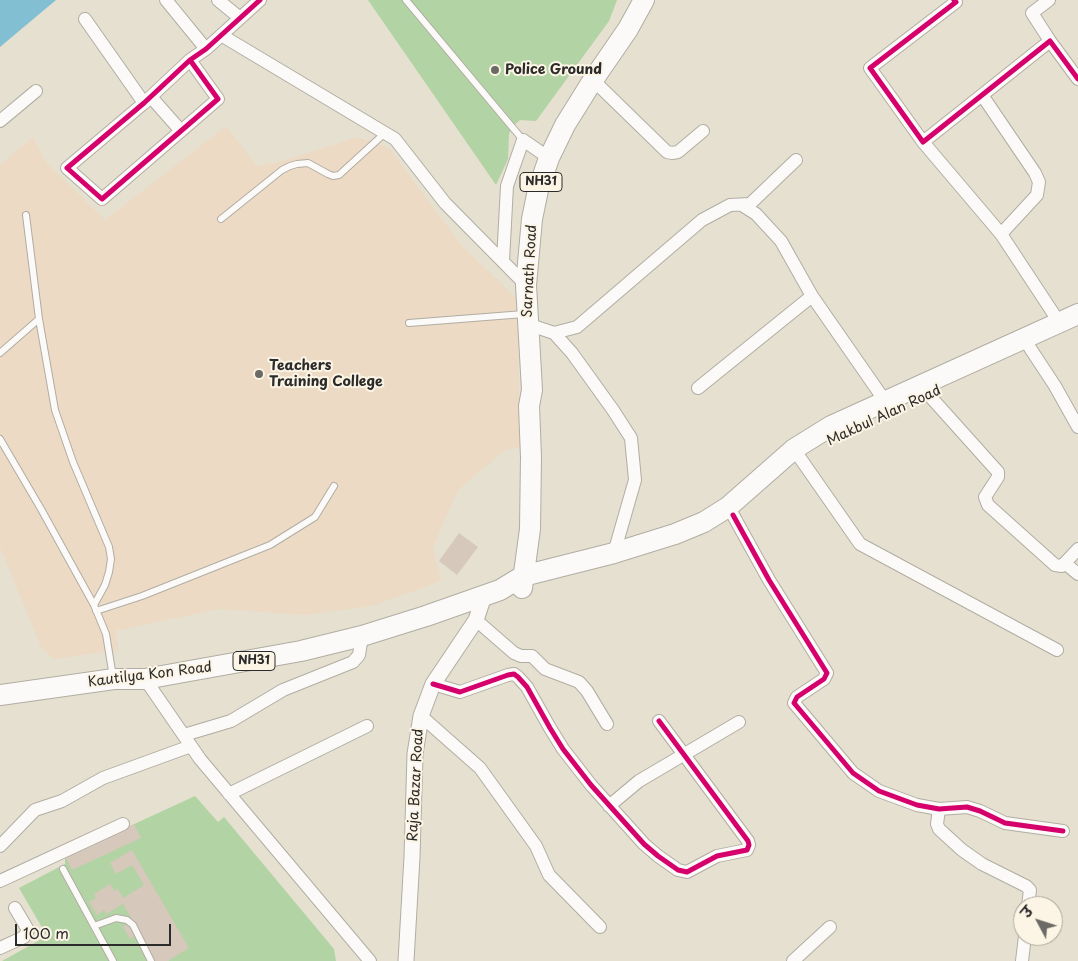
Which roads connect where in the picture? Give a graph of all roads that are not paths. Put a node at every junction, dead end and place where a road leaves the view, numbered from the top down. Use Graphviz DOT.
graph roads {
  1 [pos="166,0"];
  2 [pos="218,0"];
  3 [pos="260,0"];
  4 [pos="406,0"];
  5 [pos="644,0"];
  6 [pos="954,0"];
  7 [pos="1049,0"];
  8 [pos="240,18"];
  9 [pos="85,19"];
  10 [pos="221,35"];
  11 [pos="1050,41"];
  12 [pos="206,48"];
  13 [pos="190,60"];
  14 [pos="1078,79"];
  15 [pos="593,80"];
  16 [pos="36,90"];
  17 [pos="982,95"];
  18 [pos="148,100"];
  19 [pos="0,121"];
  20 [pos="703,131"];
  21 [pos="181,132"];
  22 [pos="385,133"];
  23 [pos="523,140"];
  24 [pos="923,142"];
  25 [pos="549,158"];
  26 [pos="796,160"];
  27 [pos="742,205"];
  28 [pos="26,215"];
  29 [pos="222,219"];
  30 [pos="1001,234"];
  31 [pos="504,262"];
  32 [pos="526,285"];
  33 [pos="812,296"];
  34 [pos="1078,314"];
  35 [pos="39,319"];
  36 [pos="527,319"];
  37 [pos="409,323"];
  38 [pos="1069,325"];
  39 [pos="554,333"];
  40 [pos="1030,348"];
  41 [pos="0,353"];
  42 [pos="698,388"];
  43 [pos="928,394"];
  44 [pos="885,401"];
  45 [pos="1078,427"];
  46 [pos="0,438"];
  47 [pos="800,458"];
  48 [pos="334,486"];
  49 [pos="732,515"];
  50 [pos="1078,550"];
  51 [pos="614,553"];
  52 [pos="1066,564"];
  53 [pos="1078,574"];
  54 [pos="529,581"];
  55 [pos="492,593"];
  56 [pos="95,608"];
  57 [pos="476,620"];
  58 [pos="362,636"];
  59 [pos="1057,650"];
  60 [pos="114,679"];
  61 [pos="145,679"];
  62 [pos="434,684"];
  63 [pos="0,694"];
  64 [pos="421,716"];
  65 [pos="659,721"];
  66 [pos="739,722"];
  67 [pos="607,724"];
  68 [pos="367,726"];
  69 [pos="187,740"];
  70 [pos="683,754"];
  71 [pos="229,794"];
  72 [pos="609,806"];
  73 [pos="939,808"];
  74 [pos="123,824"];
  75 [pos="1063,831"];
  76 [pos="0,846"];
  77 [pos="63,869"];
  78 [pos="0,881"];
  79 [pos="1029,896"];
  80 [pos="15,908"];
  81 [pos="94,926"];
  82 [pos="600,926"];
  83 [pos="830,927"];
  84 [pos="1024,946"];
  85 [pos="0,948"];
  86 [pos="113,961"];
  87 [pos="151,961"];
  88 [pos="370,961"];
  89 [pos="406,961"];
  90 [pos="793,961"];
  91 [pos="1022,961"];
  1 -- 12 [label="street"];
  2 -- 8 [label="street"];
  3 -- 8 [label="street"];
  4 -- 23 [label="lane"];
  5 -- 15 [label="highway, Sarnath Road / NH31"];
  6 -- 24 [label="street"];
  7 -- 11 [label="street"];
  8 -- 10 [label="street"];
  9 -- 18 [label="street"];
  10 -- 12 [label="street"];
  10 -- 22 [label="street"];
  11 -- 14 [label="street"];
  11 -- 17 [label="street"];
  12 -- 13 [label="street"];
  13 -- 18 [label="street"];
  13 -- 21 [label="street"];
  15 -- 20 [label="street"];
  15 -- 25 [label="highway, Sarnath Road / NH31"];
  16 -- 19 [label="street"];
  17 -- 24 [label="street"];
  17 -- 30 [label="street"];
  18 -- 21 [label="street"];
  18 -- 21 [label="street"];
  22 -- 29 [label="lane"];
  22 -- 31 [label="street"];
  23 -- 25 [label="street"];
  23 -- 31 [label="street"];
  24 -- 30 [label="street"];
  25 -- 32 [label="highway, Sarnath Road / NH31"];
  26 -- 27 [label="street"];
  27 -- 33 [label="street"];
  27 -- 39 [label="street"];
  28 -- 35 [label="lane"];
  30 -- 38 [label="street"];
  31 -- 32 [label="street"];
  32 -- 36 [label="highway, Sarnath Road / NH31"];
  33 -- 42 [label="street"];
  33 -- 44 [label="street"];
  34 -- 38 [label="highway, Makbul Alan Road"];
  35 -- 41 [label="lane"];
  35 -- 56 [label="lane"];
  36 -- 37 [label="lane"];
  36 -- 39 [label="street"];
  36 -- 54 [label="highway, Sarnath Road / NH31"];
  38 -- 40 [label="highway, Makbul Alan Road"];
  38 -- 44 [label="highway, Makbul Alan Road"];
  39 -- 51 [label="street"];
  40 -- 43 [label="highway, Makbul Alan Road"];
  40 -- 45 [label="street"];
  43 -- 47 [label="highway, Makbul Alan Road"];
  43 -- 52 [label="street"];
  44 -- 51 [label="highway, Makbul Alan Road"];
  46 -- 56 [label="lane"];
  47 -- 49 [label="highway, Makbul Alan Road"];
  47 -- 59 [label="street"];
  48 -- 56 [label="lane"];
  49 -- 54 [label="highway, Makbul Alan Road"];
  49 -- 73 [label="street"];
  50 -- 52 [label="street"];
  51 -- 54 [label="highway, Makbul Alan Road"];
  52 -- 53 [label="street"];
  54 -- 55 [label="highway, Kautilya Kon Road / NH31"];
  55 -- 57 [label="street, Raja Bazar Road"];
  55 -- 58 [label="highway, Kautilya Kon Road / NH31"];
  56 -- 60 [label="lane"];
  57 -- 62 [label="street, Raja Bazar Road"];
  57 -- 67 [label="street"];
  58 -- 61 [label="highway, Kautilya Kon Road / NH31"];
  58 -- 69 [label="street"];
  60 -- 61 [label="highway, Kautilya Kon Road / NH31"];
  60 -- 63 [label="highway, Kautilya Kon Road / NH31"];
  61 -- 69 [label="street"];
  62 -- 64 [label="street, Raja Bazar Road"];
  62 -- 72 [label="street"];
  64 -- 82 [label="street"];
  64 -- 89 [label="street, Raja Bazar Road"];
  65 -- 70 [label="street"];
  66 -- 70 [label="street"];
  68 -- 71 [label="street"];
  69 -- 71 [label="street"];
  69 -- 76 [label="street"];
  70 -- 72 [label="street"];
  70 -- 72 [label="street"];
  71 -- 88 [label="street"];
  73 -- 75 [label="street"];
  73 -- 79 [label="street"];
  74 -- 78 [label="street"];
  77 -- 81 [label="lane"];
  80 -- 85 [label="street"];
  81 -- 86 [label="lane"];
  81 -- 87 [label="lane"];
  83 -- 90 [label="street"];
  84 -- 91 [label="street"];
}
